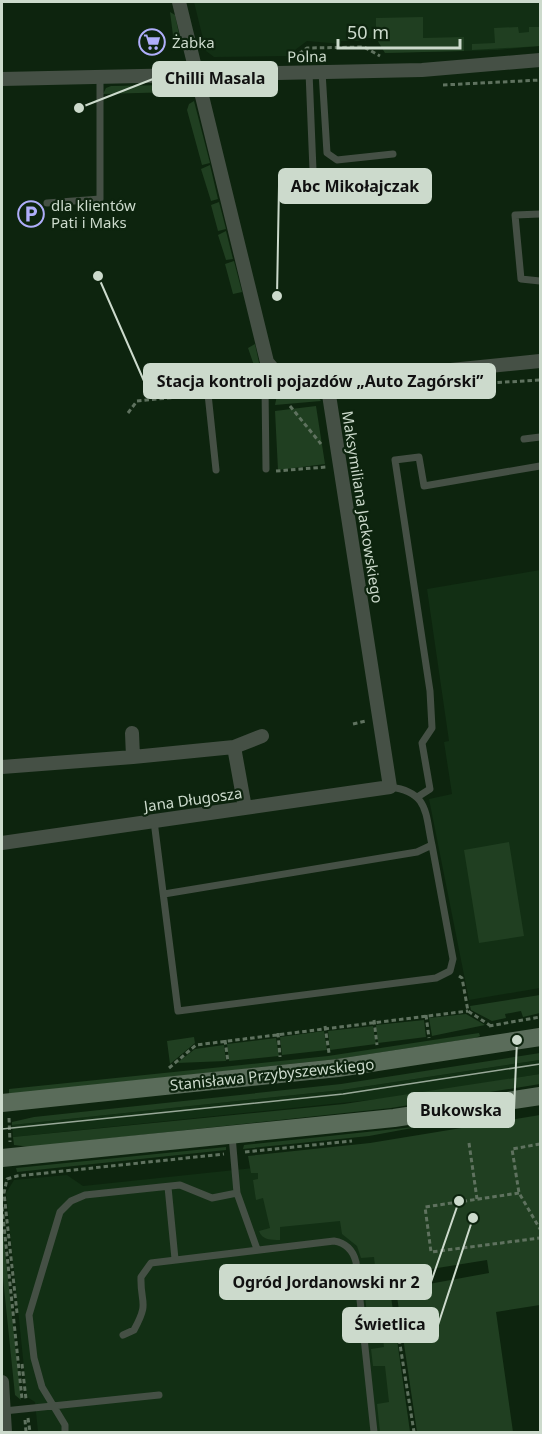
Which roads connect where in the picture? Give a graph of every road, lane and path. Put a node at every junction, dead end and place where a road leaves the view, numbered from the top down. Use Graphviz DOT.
graph roads {
  1 [pos="179,2"];
  2 [pos="390,57"];
  3 [pos="292,59"];
  4 [pos="540,60"];
  5 [pos="315,72"];
  6 [pos="197,75"];
  7 [pos="100,76"];
  8 [pos="2,79"];
  9 [pos="540,80"];
  10 [pos="500,83"];
  11 [pos="393,153"];
  12 [pos="314,195"];
  13 [pos="47,203"];
  14 [pos="540,214"];
  15 [pos="540,281"];
  16 [pos="540,361"];
  17 [pos="284,381"];
  18 [pos="327,382"];
  19 [pos="265,387"];
  20 [pos="208,394"];
  21 [pos="290,406"];
  22 [pos="128,413"];
  23 [pos="540,437"];
  24 [pos="524,439"];
  25 [pos="326,450"];
  26 [pos="540,466"];
  27 [pos="328,467"];
  28 [pos="266,469"];
  29 [pos="216,470"];
  30 [pos="368,720"];
  31 [pos="353,724"];
  32 [pos="132,733"];
  33 [pos="262,736"];
  34 [pos="234,747"];
  35 [pos="133,757"];
  36 [pos="2,767"];
  37 [pos="390,787"];
  38 [pos="419,796"];
  39 [pos="245,808"];
  40 [pos="154,821"];
  41 [pos="2,843"];
  42 [pos="432,845"];
  43 [pos="164,894"];
  44 [pos="450,971"];
  45 [pos="468,1011"];
  46 [pos="426,1015"];
  47 [pos="374,1021"];
  48 [pos="491,1026"];
  49 [pos="326,1027"];
  50 [pos="278,1034"];
  51 [pos="540,1036"];
  52 [pos="429,1039"];
  53 [pos="225,1041"];
  54 [pos="377,1046"];
  55 [pos="329,1053"];
  56 [pos="280,1058"];
  57 [pos="228,1064"];
  58 [pos="167,1069"];
  59 [pos="540,1096"];
  60 [pos="5,1111"];
  61 [pos="232,1136"];
  62 [pos="10,1137"];
  63 [pos="469,1143"];
  64 [pos="540,1144"];
  65 [pos="227,1154"];
  66 [pos="2,1158"];
  67 [pos="3,1186"];
  68 [pos="168,1187"];
  69 [pos="237,1193"];
  70 [pos="519,1193"];
  71 [pos="477,1199"];
  72 [pos="2,1207"];
  73 [pos="540,1229"];
  74 [pos="540,1238"];
  75 [pos="257,1249"];
  76 [pos="176,1259"];
  77 [pos="398,1332"];
  78 [pos="123,1335"];
  79 [pos="2,1382"];
  80 [pos="159,1395"];
  81 [pos="54,1407"];
  82 [pos="4,1411"];
  83 [pos="26,1417"];
  84 [pos="23,1431"];
  85 [pos="65,1432"];
  86 [pos="374,1432"];
  87 [pos="414,1432"];
  1 -- 6 [label="street"];
  2 -- 3 [label="path"];
  4 -- 5 [label="street, Polna"];
  5 -- 6 [label="street, Polna"];
  5 -- 11 [label="lane"];
  5 -- 12 [label="lane"];
  6 -- 7 [label="street, Polna"];
  6 -- 17 [label="street"];
  7 -- 8 [label="street, Polna"];
  7 -- 13 [label="lane"];
  9 -- 10 [label="path"];
  14 -- 15 [label="lane"];
  16 -- 18 [label="street"];
  17 -- 18 [label="street"];
  17 -- 19 [label="lane"];
  18 -- 37 [label="street, Maksymiliana Jackowskiego"];
  19 -- 20 [label="lane"];
  19 -- 28 [label="lane"];
  20 -- 22 [label="path"];
  20 -- 29 [label="lane"];
  21 -- 25 [label="path"];
  23 -- 24 [label="lane"];
  26 -- 38 [label="lane"];
  27 -- 28 [label="path"];
  30 -- 31 [label="path"];
  32 -- 35 [label="street"];
  33 -- 34 [label="street"];
  34 -- 35 [label="street"];
  34 -- 39 [label="street"];
  35 -- 36 [label="street"];
  37 -- 38 [label="lane"];
  37 -- 39 [label="street, Jana Długosza"];
  38 -- 42 [label="lane"];
  39 -- 40 [label="street, Jana Długosza"];
  40 -- 41 [label="street, Jana Długosza"];
  40 -- 43 [label="lane"];
  42 -- 43 [label="lane"];
  42 -- 44 [label="lane"];
  43 -- 44 [label="lane"];
  44 -- 45 [label="path"];
  45 -- 46 [label="path"];
  45 -- 48 [label="path"];
  46 -- 47 [label="path"];
  46 -- 52 [label="path"];
  47 -- 49 [label="path"];
  47 -- 54 [label="path"];
  49 -- 50 [label="path"];
  49 -- 55 [label="path"];
  50 -- 53 [label="path"];
  50 -- 56 [label="path"];
  51 -- 60 [label="main road, Stanisława Przybyszewskiego"];
  53 -- 57 [label="path"];
  53 -- 58 [label="path"];
  59 -- 61 [label="main road"];
  60 -- 62 [label="path"];
  61 -- 66 [label="main road"];
  61 -- 69 [label="lane"];
  63 -- 71 [label="path"];
  64 -- 70 [label="path"];
  65 -- 67 [label="path"];
  67 -- 72 [label="path"];
  68 -- 69 [label="lane"];
  68 -- 76 [label="lane"];
  68 -- 81 [label="lane"];
  69 -- 75 [label="lane"];
  70 -- 71 [label="path"];
  70 -- 73 [label="path"];
  71 -- 74 [label="path"];
  75 -- 76 [label="lane"];
  75 -- 86 [label="lane"];
  76 -- 78 [label="lane"];
  77 -- 87 [label="path"];
  79 -- 82 [label="street"];
  80 -- 81 [label="lane"];
  81 -- 82 [label="lane"];
  81 -- 85 [label="lane"];
  82 -- 84 [label="street"];
  83 -- 84 [label="path"];
}
